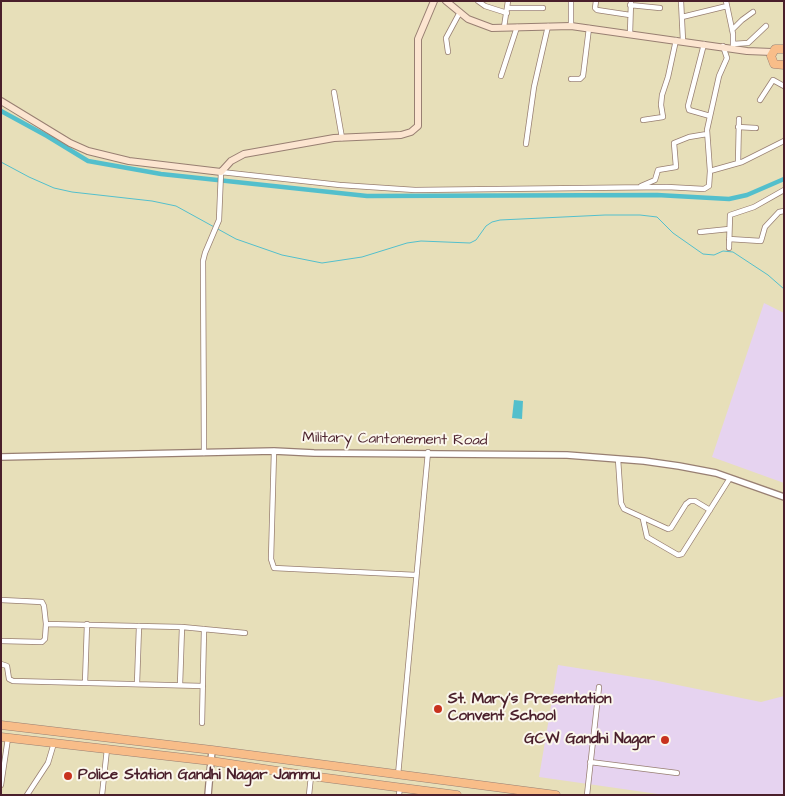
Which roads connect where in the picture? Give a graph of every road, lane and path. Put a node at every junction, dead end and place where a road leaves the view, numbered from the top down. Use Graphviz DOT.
graph roads {
  1 [pos="434,1"];
  2 [pos="446,1"];
  3 [pos="478,1"];
  4 [pos="508,1"];
  5 [pos="571,1"];
  6 [pos="596,1"];
  7 [pos="681,1"];
  8 [pos="630,3"];
  9 [pos="727,3"];
  10 [pos="543,8"];
  11 [pos="660,8"];
  12 [pos="507,10"];
  13 [pos="460,12"];
  14 [pos="753,12"];
  15 [pos="630,15"];
  16 [pos="682,17"];
  17 [pos="548,26"];
  18 [pos="571,26"];
  19 [pos="766,26"];
  20 [pos="504,27"];
  21 [pos="517,27"];
  22 [pos="589,28"];
  23 [pos="732,30"];
  24 [pos="630,34"];
  25 [pos="676,40"];
  26 [pos="683,41"];
  27 [pos="704,44"];
  28 [pos="723,46"];
  29 [pos="733,46"];
  30 [pos="783,48"];
  31 [pos="448,52"];
  32 [pos="771,54"];
  33 [pos="783,67"];
  34 [pos="500,76"];
  35 [pos="571,79"];
  36 [pos="784,86"];
  37 [pos="334,92"];
  38 [pos="760,100"];
  39 [pos="1,101"];
  40 [pos="710,116"];
  41 [pos="739,119"];
  42 [pos="643,120"];
  43 [pos="738,127"];
  44 [pos="756,128"];
  45 [pos="707,134"];
  46 [pos="342,138"];
  47 [pos="784,141"];
  48 [pos="526,144"];
  49 [pos="738,163"];
  50 [pos="710,171"];
  51 [pos="220,174"];
  52 [pos="636,187"];
  53 [pos="784,190"];
  54 [pos="784,211"];
  55 [pos="729,229"];
  56 [pos="700,232"];
  57 [pos="729,239"];
  58 [pos="729,248"];
  59 [pos="274,450"];
  60 [pos="428,452"];
  61 [pos="204,453"];
  62 [pos="1,456"];
  63 [pos="618,459"];
  64 [pos="730,478"];
  65 [pos="784,497"];
  66 [pos="710,510"];
  67 [pos="643,519"];
  68 [pos="416,575"];
  69 [pos="1,600"];
  70 [pos="46,624"];
  71 [pos="86,624"];
  72 [pos="139,626"];
  73 [pos="182,627"];
  74 [pos="204,629"];
  75 [pos="245,633"];
  76 [pos="1,641"];
  77 [pos="1,664"];
  78 [pos="86,683"];
  79 [pos="137,684"];
  80 [pos="180,685"];
  81 [pos="203,686"];
  82 [pos="599,687"];
  83 [pos="202,723"];
  84 [pos="1,725"];
  85 [pos="5,737"];
  86 [pos="54,743"];
  87 [pos="107,749"];
  88 [pos="212,750"];
  89 [pos="211,761"];
  90 [pos="590,762"];
  91 [pos="678,773"];
  92 [pos="398,774"];
  93 [pos="311,776"];
  94 [pos="1,785"];
  95 [pos="399,791"];
  96 [pos="27,795"];
  97 [pos="102,795"];
  98 [pos="208,795"];
  99 [pos="309,795"];
  100 [pos="457,795"];
  101 [pos="556,795"];
  102 [pos="587,795"];
  1 -- 46 [label="main road"];
  2 -- 13 [label="main road"];
  3 -- 12 [label="street"];
  4 -- 12 [label="street"];
  5 -- 18 [label="street"];
  6 -- 15 [label="street"];
  7 -- 16 [label="street"];
  8 -- 11 [label="street"];
  8 -- 15 [label="street"];
  9 -- 16 [label="street"];
  9 -- 23 [label="street"];
  10 -- 12 [label="street"];
  12 -- 20 [label="street"];
  13 -- 20 [label="main road"];
  13 -- 31 [label="street"];
  14 -- 23 [label="street"];
  15 -- 24 [label="street"];
  16 -- 26 [label="street"];
  17 -- 18 [label="main road"];
  17 -- 21 [label="main road"];
  17 -- 48 [label="street"];
  18 -- 22 [label="main road"];
  19 -- 29 [label="street"];
  20 -- 21 [label="main road"];
  21 -- 34 [label="street"];
  22 -- 24 [label="main road"];
  22 -- 35 [label="street"];
  23 -- 29 [label="street"];
  24 -- 25 [label="main road"];
  25 -- 26 [label="main road"];
  25 -- 42 [label="street"];
  26 -- 27 [label="main road"];
  27 -- 28 [label="main road"];
  27 -- 40 [label="street"];
  28 -- 29 [label="main road"];
  28 -- 40 [label="street"];
  29 -- 32 [label="main road"];
  30 -- 32 [label="highway"];
  32 -- 33 [label="highway"];
  36 -- 38 [label="street"];
  37 -- 46 [label="street"];
  39 -- 51 [label="main road"];
  40 -- 45 [label="street"];
  41 -- 43 [label="street"];
  43 -- 44 [label="street"];
  43 -- 49 [label="street"];
  45 -- 50 [label="street"];
  45 -- 52 [label="street"];
  46 -- 51 [label="main road"];
  47 -- 49 [label="street"];
  49 -- 50 [label="street"];
  50 -- 52 [label="street"];
  51 -- 52 [label="street"];
  51 -- 61 [label="street"];
  53 -- 55 [label="street"];
  54 -- 57 [label="street"];
  55 -- 56 [label="street"];
  55 -- 57 [label="street"];
  57 -- 58 [label="street"];
  59 -- 60 [label="street, Military Cantonement Road"];
  59 -- 61 [label="street, Military Cantonement Road"];
  59 -- 68 [label="street"];
  60 -- 63 [label="street, Military Cantonement Road"];
  60 -- 68 [label="street"];
  61 -- 62 [label="street, Military Cantonement Road"];
  63 -- 64 [label="street, Military Cantonement Road"];
  63 -- 67 [label="street"];
  64 -- 65 [label="street, Military Cantonement Road"];
  64 -- 66 [label="street"];
  66 -- 67 [label="street"];
  66 -- 67 [label="street"];
  68 -- 92 [label="street"];
  69 -- 70 [label="street"];
  70 -- 71 [label="street"];
  70 -- 76 [label="street"];
  71 -- 72 [label="street"];
  71 -- 78 [label="street"];
  72 -- 73 [label="street"];
  72 -- 79 [label="street"];
  73 -- 74 [label="street"];
  73 -- 80 [label="street"];
  74 -- 75 [label="street"];
  74 -- 81 [label="street"];
  77 -- 78 [label="street"];
  78 -- 79 [label="street"];
  79 -- 80 [label="street"];
  80 -- 81 [label="street"];
  81 -- 83 [label="street"];
  82 -- 90 [label="street"];
  84 -- 88 [label="highway"];
  85 -- 86 [label="highway"];
  85 -- 94 [label="street"];
  86 -- 87 [label="highway"];
  86 -- 96 [label="street"];
  87 -- 89 [label="highway"];
  87 -- 97 [label="street"];
  88 -- 89 [label="street"];
  88 -- 92 [label="highway"];
  89 -- 93 [label="highway"];
  89 -- 98 [label="street"];
  90 -- 91 [label="street"];
  90 -- 102 [label="street"];
  92 -- 101 [label="highway"];
  93 -- 95 [label="highway"];
  93 -- 99 [label="street"];
  95 -- 100 [label="highway"];
}
